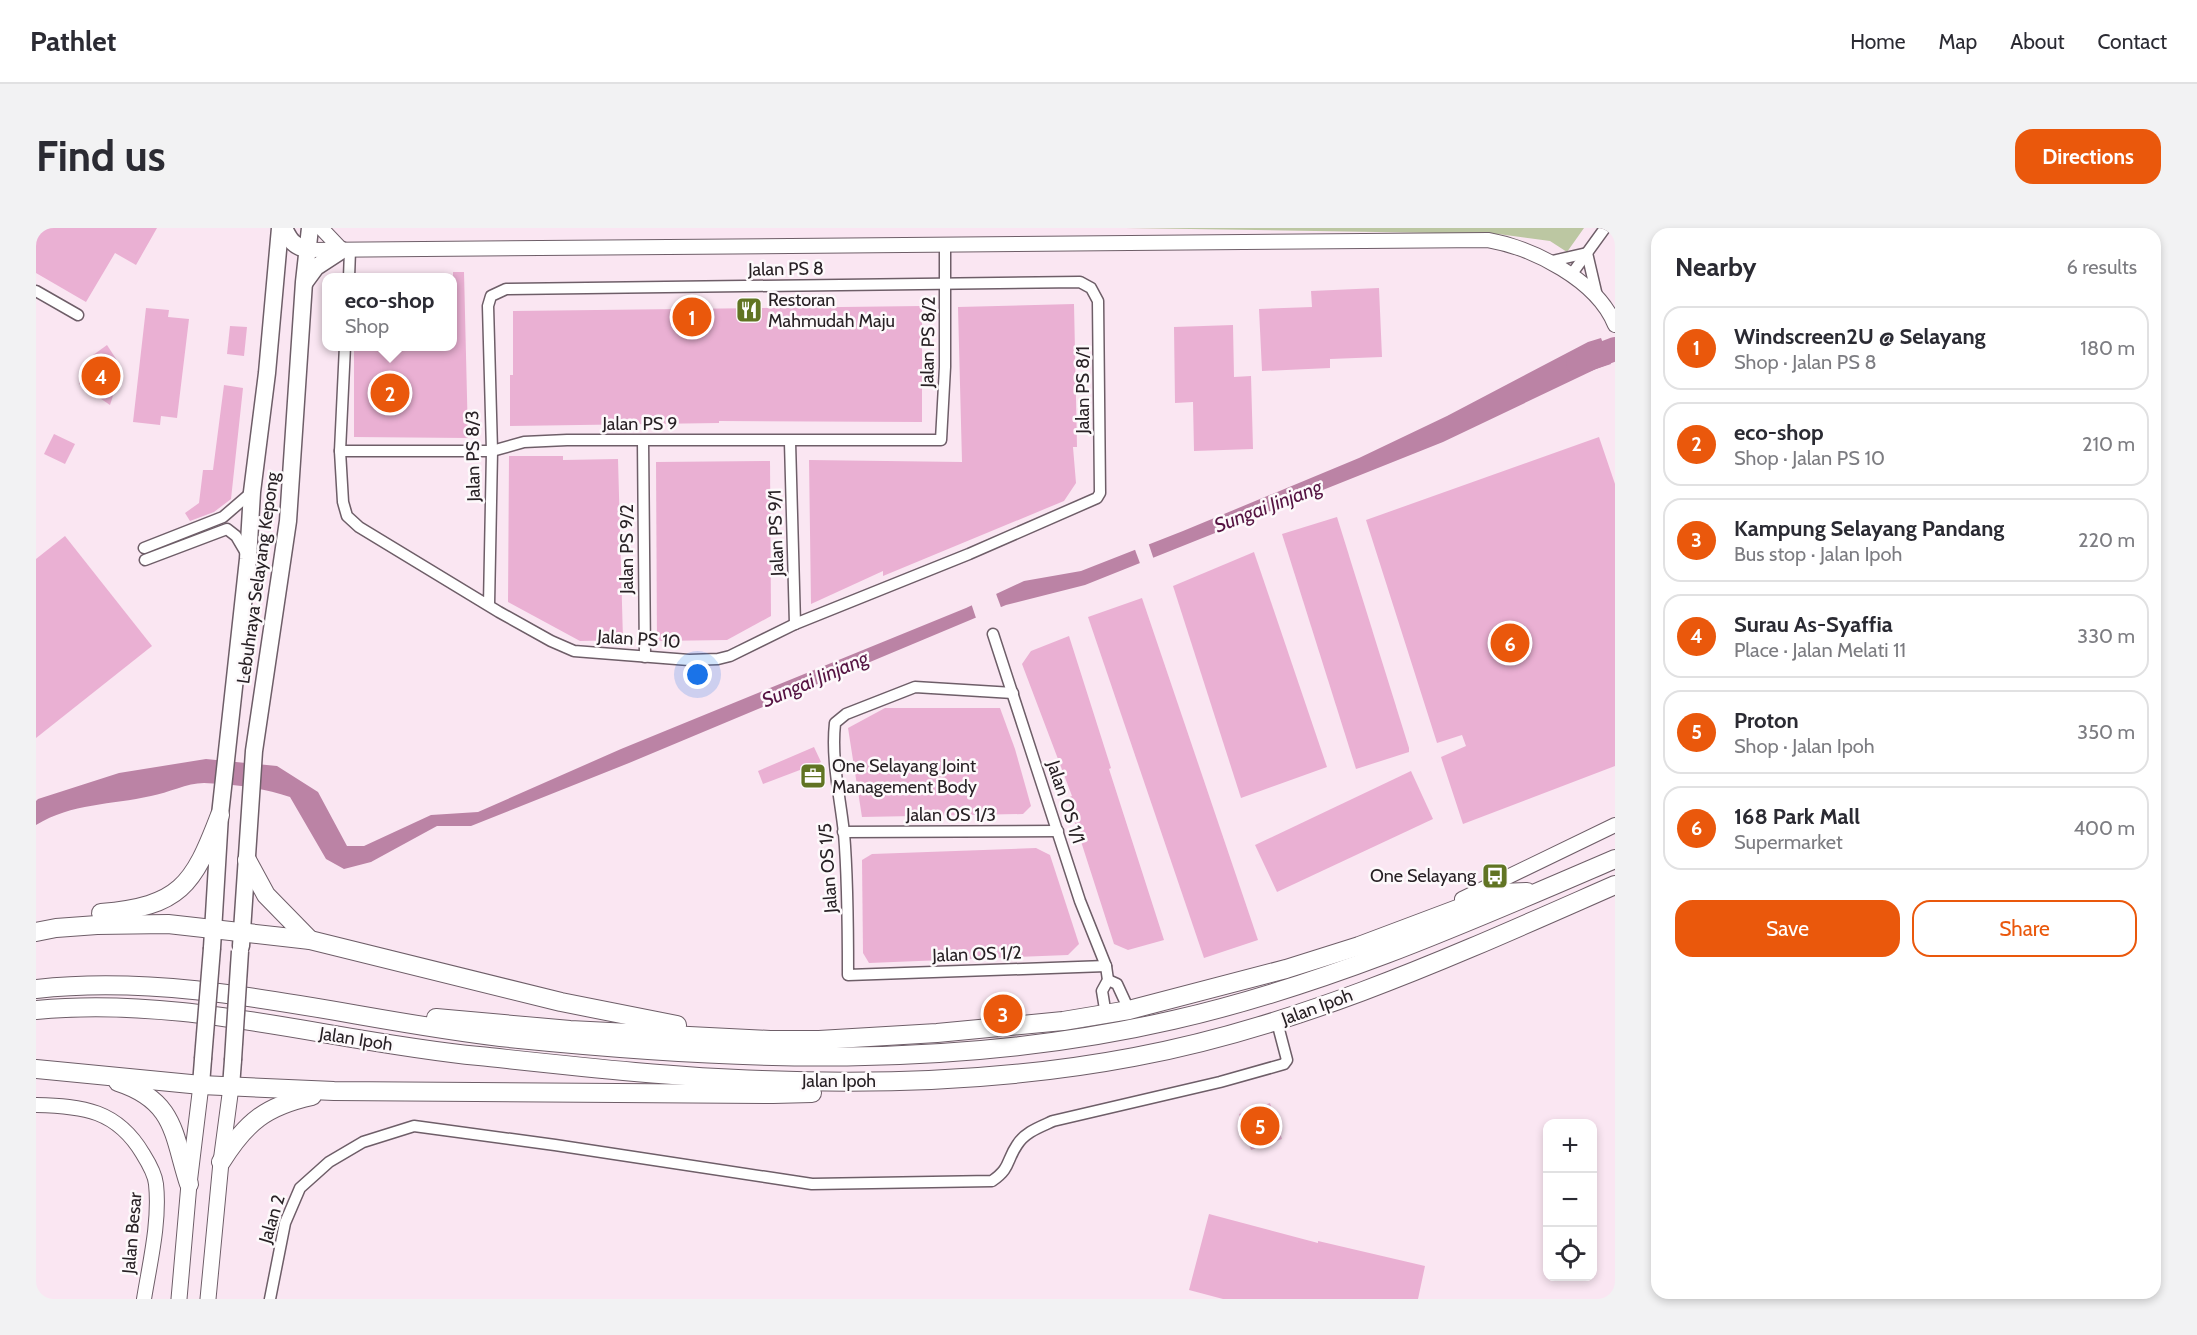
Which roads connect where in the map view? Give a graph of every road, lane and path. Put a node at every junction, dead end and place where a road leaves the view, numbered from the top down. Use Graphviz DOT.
graph roads {
  1 [pos="282,228"];
  2 [pos="310,228"];
  3 [pos="321,228"];
  4 [pos="1605,228"];
  5 [pos="945,244"];
  6 [pos="308,250"];
  7 [pos="346,250"];
  8 [pos="1587,253"];
  9 [pos="1548,262"];
  10 [pos="348,273"];
  11 [pos="1571,275"];
  12 [pos="304,282"];
  13 [pos="945,284"];
  14 [pos="1091,288"];
  15 [pos="36,291"];
  16 [pos="1597,296"];
  17 [pos="488,306"];
  18 [pos="78,315"];
  19 [pos="1615,325"];
  20 [pos="345,351"];
  21 [pos="941,440"];
  22 [pos="643,441"];
  23 [pos="790,442"];
  24 [pos="340,451"];
  25 [pos="492,451"];
  26 [pos="252,492"];
  27 [pos="1100,493"];
  28 [pos="167,539"];
  29 [pos="144,548"];
  30 [pos="172,550"];
  31 [pos="248,559"];
  32 [pos="145,560"];
  33 [pos="489,605"];
  34 [pos="795,624"];
  35 [pos="993,634"];
  36 [pos="645,657"];
  37 [pos="1013,693"];
  38 [pos="220,815"];
  39 [pos="1615,825"];
  40 [pos="1058,831"];
  41 [pos="843,832"];
  42 [pos="1615,859"];
  43 [pos="247,860"];
  44 [pos="1615,885"];
  45 [pos="1538,892"];
  46 [pos="56,928"];
  47 [pos="213,928"];
  48 [pos="36,932"];
  49 [pos="1387,936"];
  50 [pos="310,940"];
  51 [pos="241,942"];
  52 [pos="1106,966"];
  53 [pos="848,975"];
  54 [pos="1108,980"];
  55 [pos="36,989"];
  56 [pos="272,1001"];
  57 [pos="36,1010"];
  58 [pos="1129,1010"];
  59 [pos="1106,1015"];
  60 [pos="1277,1022"];
  61 [pos="819,1040"];
  62 [pos="36,1069"];
  63 [pos="1023,1074"];
  64 [pos="95,1075"];
  65 [pos="201,1084"];
  66 [pos="231,1087"];
  67 [pos="334,1091"];
  68 [pos="36,1105"];
  69 [pos="221,1162"];
  70 [pos="189,1184"];
  71 [pos="144,1299"];
  72 [pos="178,1299"];
  73 [pos="208,1299"];
  74 [pos="270,1299"];
  1 -- 6 [label="main road"];
  1 -- 26 [label="main road, Lebuhraya Selayang Kepong"];
  2 -- 6 [label="main road, Lebuhraya Selayang Kepong"];
  3 -- 7 [label="street"];
  4 -- 8 [label="street"];
  5 -- 7 [label="street"];
  5 -- 9 [label="street"];
  5 -- 13 [label="street, Jalan PS 8/2"];
  6 -- 7 [label="street"];
  6 -- 12 [label="main road, Lebuhraya Selayang Kepong"];
  7 -- 10 [label="street"];
  7 -- 12 [label="main road"];
  8 -- 9 [label="street"];
  8 -- 11 [label="street"];
  8 -- 16 [label="street"];
  9 -- 11 [label="street"];
  11 -- 16 [label="street"];
  12 -- 43 [label="main road, Lebuhraya Selayang Kepong"];
  13 -- 14 [label="street, Jalan PS 8"];
  13 -- 17 [label="street, Jalan PS 8"];
  13 -- 21 [label="street, Jalan PS 8/2"];
  14 -- 27 [label="street, Jalan PS 8/1"];
  15 -- 18 [label="street"];
  16 -- 19 [label="street"];
  17 -- 25 [label="street, Jalan PS 8/3"];
  20 -- 24 [label="street, Jalan PS 10"];
  21 -- 23 [label="street, Jalan PS 9"];
  22 -- 23 [label="street, Jalan PS 9"];
  22 -- 25 [label="street, Jalan PS 9"];
  22 -- 36 [label="street, Jalan PS 9/2"];
  23 -- 34 [label="street, Jalan PS 9/1"];
  24 -- 25 [label="street, Jalan PS 9"];
  24 -- 33 [label="street, Jalan PS 10"];
  25 -- 33 [label="street, Jalan PS 8/3"];
  26 -- 28 [label="street"];
  26 -- 31 [label="main road, Lebuhraya Selayang Kepong"];
  27 -- 34 [label="street, Jalan PS 10"];
  28 -- 29 [label="street"];
  28 -- 30 [label="street"];
  30 -- 31 [label="street"];
  30 -- 32 [label="street"];
  31 -- 38 [label="main road, Lebuhraya Selayang Kepong"];
  33 -- 36 [label="street, Jalan PS 10"];
  34 -- 36 [label="street, Jalan PS 10"];
  35 -- 37 [label="street, Jalan OS 1/1"];
  37 -- 40 [label="street, Jalan OS 1/1"];
  37 -- 41 [label="street, Jalan OS 1/5"];
  38 -- 46 [label="highway"];
  38 -- 47 [label="main road, Lebuhraya Selayang Kepong"];
  39 -- 49 [label="street"];
  40 -- 41 [label="street, Jalan OS 1/3"];
  40 -- 52 [label="street, Jalan OS 1/1"];
  41 -- 53 [label="street, Jalan OS 1/5"];
  42 -- 45 [label="highway, Jalan Ipoh"];
  43 -- 50 [label="highway"];
  43 -- 51 [label="main road, Lebuhraya Selayang Kepong"];
  44 -- 60 [label="highway, Jalan Ipoh"];
  45 -- 49 [label="highway"];
  45 -- 56 [label="highway, Jalan Ipoh"];
  46 -- 47 [label="highway"];
  46 -- 48 [label="highway"];
  47 -- 51 [label="highway"];
  47 -- 65 [label="main road, Lebuhraya Selayang Kepong, bridge"];
  49 -- 58 [label="highway"];
  50 -- 51 [label="highway"];
  50 -- 61 [label="highway"];
  51 -- 66 [label="main road, Lebuhraya Selayang Kepong, bridge"];
  52 -- 53 [label="street, Jalan OS 1/2"];
  52 -- 54 [label="street, Jalan OS 1/1"];
  54 -- 58 [label="street, Jalan OS 1/1"];
  54 -- 59 [label="street, Jalan OS 1/1"];
  55 -- 56 [label="highway, Jalan Ipoh"];
  56 -- 61 [label="highway"];
  57 -- 63 [label="highway, Jalan Ipoh"];
  58 -- 59 [label="highway"];
  59 -- 61 [label="highway"];
  60 -- 63 [label="highway, Jalan Ipoh"];
  60 -- 74 [label="street, Jalan 2"];
  62 -- 64 [label="highway"];
  63 -- 67 [label="highway"];
  64 -- 65 [label="highway"];
  64 -- 70 [label="highway"];
  65 -- 66 [label="highway"];
  65 -- 70 [label="main road"];
  66 -- 67 [label="highway"];
  66 -- 69 [label="main road"];
  67 -- 69 [label="highway"];
  68 -- 71 [label="street, Jalan Besar"];
  69 -- 73 [label="main road"];
  70 -- 72 [label="main road"];
}
